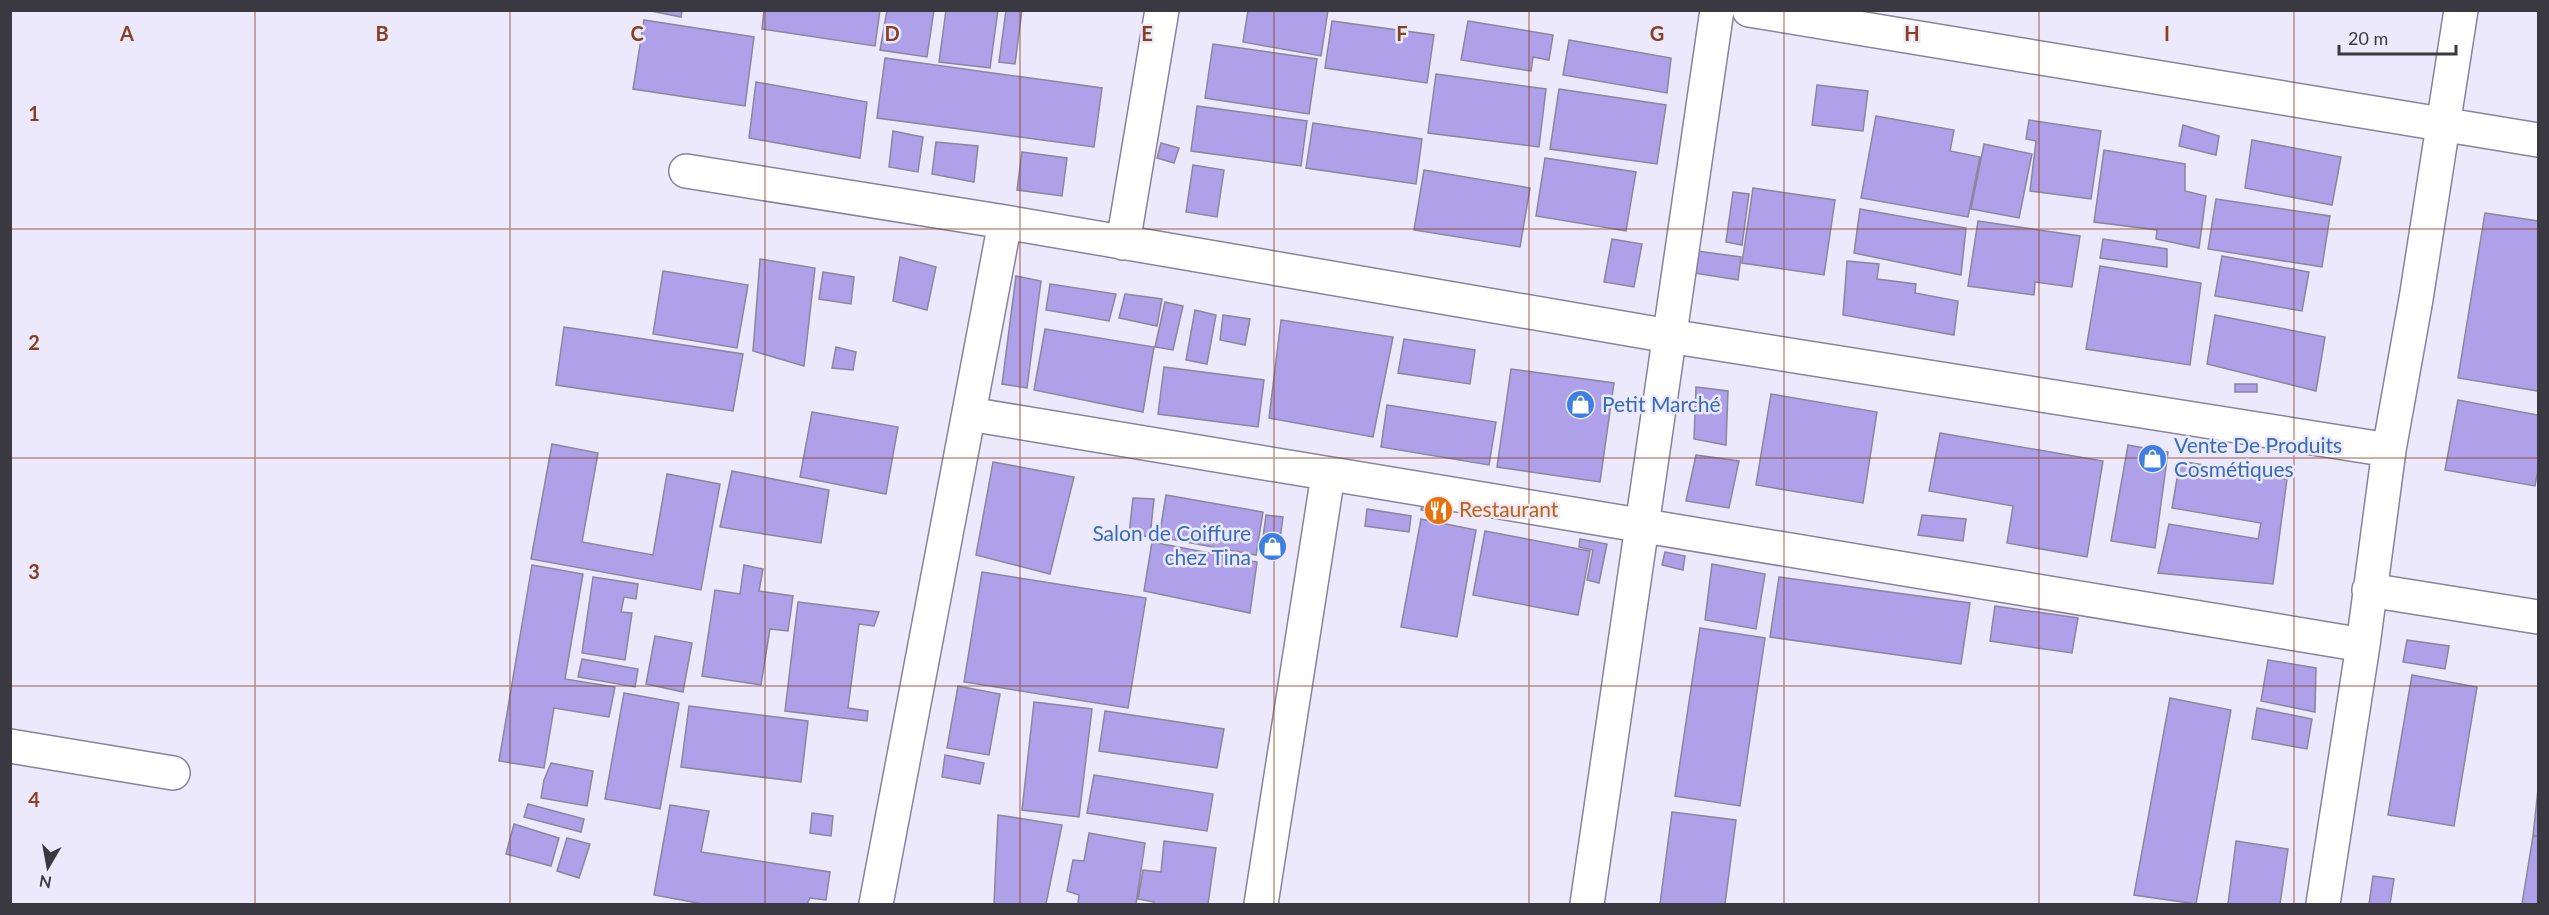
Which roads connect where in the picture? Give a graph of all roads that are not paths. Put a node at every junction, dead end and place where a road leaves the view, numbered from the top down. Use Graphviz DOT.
graph roads {
  1 [pos="1162,10"];
  2 [pos="1717,10"];
  3 [pos="1749,10"];
  4 [pos="2461,10"];
  5 [pos="2442,124"];
  6 [pos="2538,140"];
  7 [pos="686,171"];
  8 [pos="1005,222"];
  9 [pos="1123,243"];
  10 [pos="1669,336"];
  11 [pos="969,414"];
  12 [pos="2389,450"];
  13 [pos="1328,475"];
  14 [pos="1642,525"];
  15 [pos="2370,590"];
  16 [pos="2538,617"];
  17 [pos="2363,645"];
  18 [pos="10,746"];
  19 [pos="173,773"];
  20 [pos="876,904"];
  21 [pos="1261,904"];
  22 [pos="1587,904"];
  23 [pos="2323,904"];
  1 -- 9 [label="street"];
  2 -- 10 [label="street"];
  3 -- 5 [label="street"];
  4 -- 5 [label="street"];
  5 -- 6 [label="street"];
  5 -- 12 [label="street"];
  7 -- 8 [label="street"];
  8 -- 9 [label="street"];
  8 -- 11 [label="street"];
  9 -- 10 [label="street"];
  10 -- 12 [label="street"];
  10 -- 14 [label="street"];
  11 -- 13 [label="street"];
  11 -- 20 [label="street"];
  12 -- 15 [label="street"];
  13 -- 14 [label="street"];
  13 -- 21 [label="street"];
  14 -- 17 [label="street"];
  14 -- 22 [label="street"];
  15 -- 16 [label="street"];
  15 -- 17 [label="street"];
  17 -- 23 [label="street"];
  18 -- 19 [label="street"];
}
